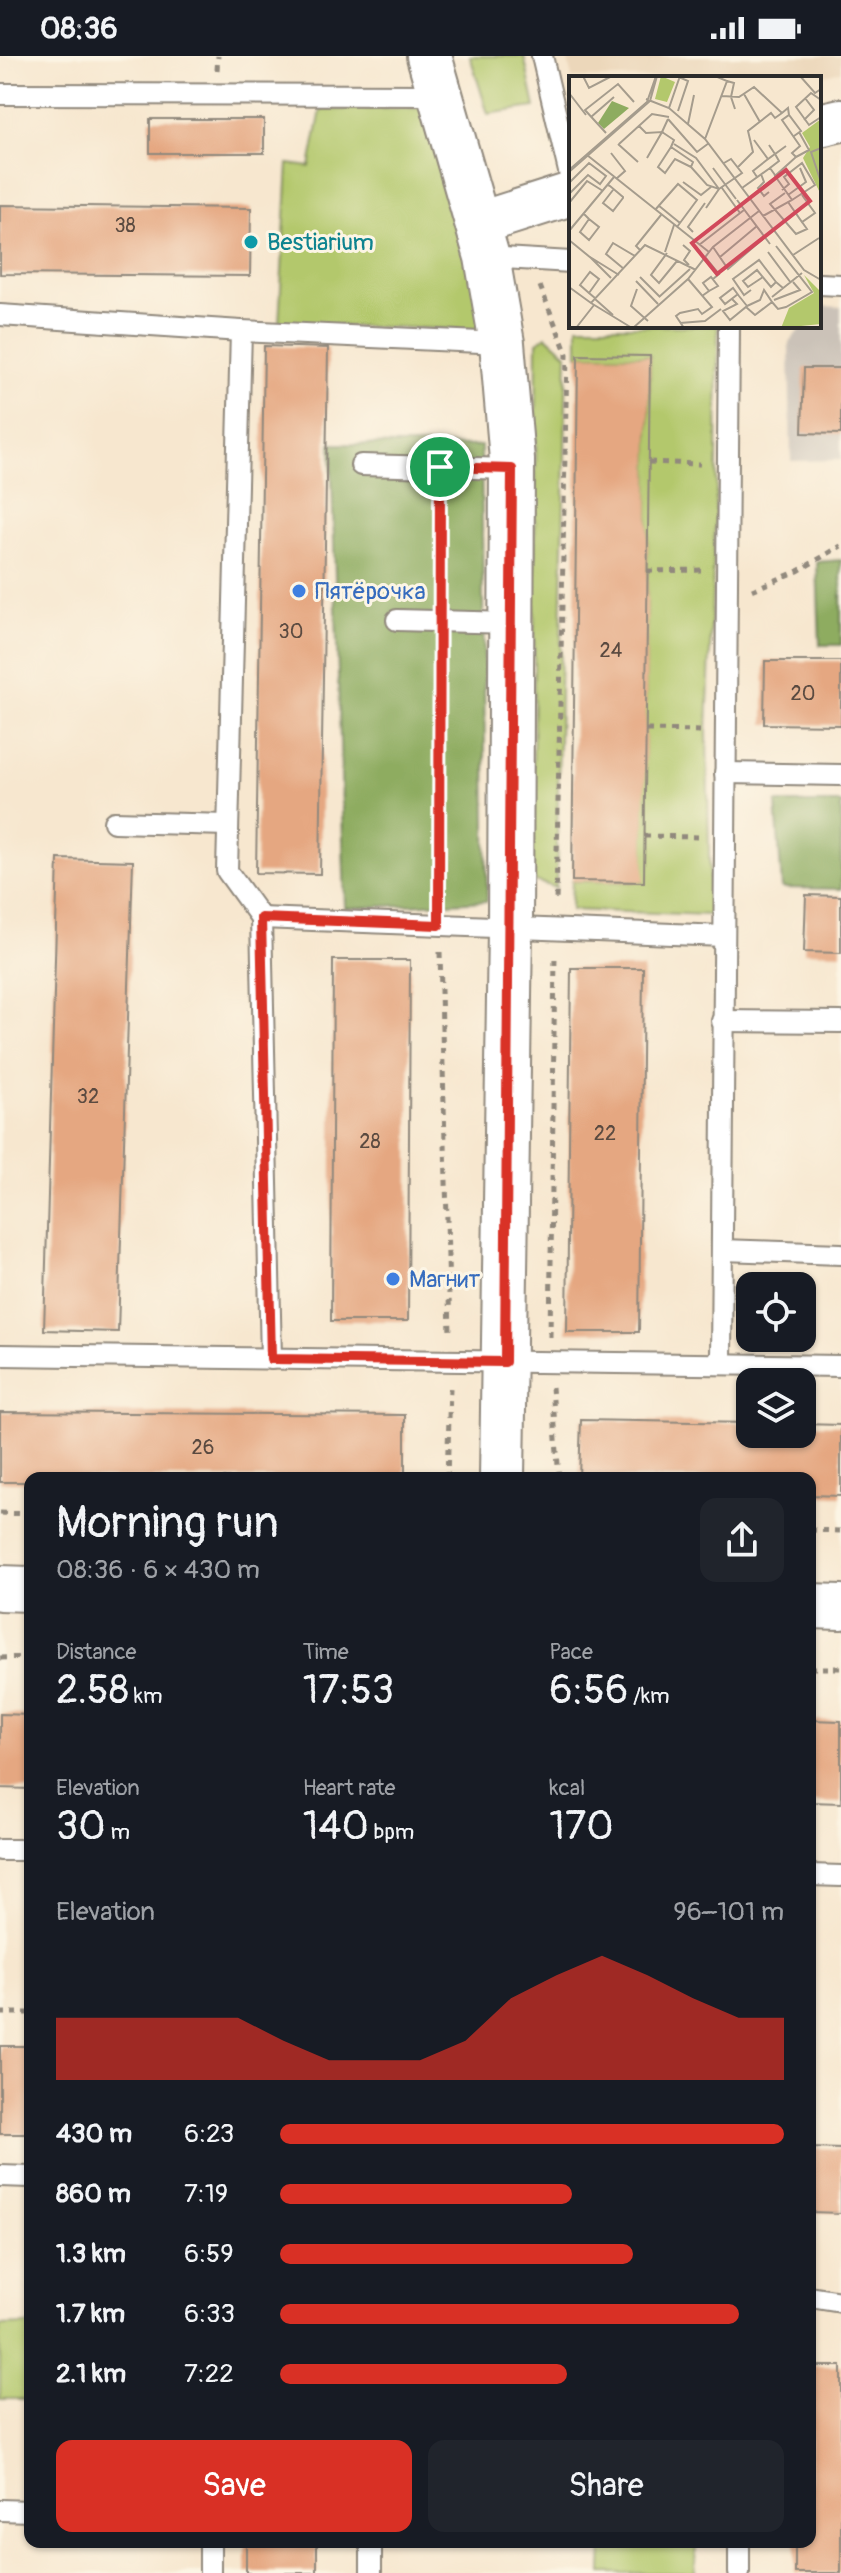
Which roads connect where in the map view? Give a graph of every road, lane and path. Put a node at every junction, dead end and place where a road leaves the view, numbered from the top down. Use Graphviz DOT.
graph roads {
  1 [pos="542,56"];
  2 [pos="435,76"];
  3 [pos="0,94"];
  4 [pos="841,120"];
  5 [pos="821,125"];
  6 [pos="569,171"];
  7 [pos="569,195"];
  8 [pos="482,241"];
  9 [pos="569,262"];
  10 [pos="821,284"];
  11 [pos="539,285"];
  12 [pos="841,285"];
  13 [pos="0,315"];
  14 [pos="729,328"];
  15 [pos="241,331"];
  16 [pos="502,343"];
  17 [pos="649,462"];
  18 [pos="361,465"];
  19 [pos="728,465"];
  20 [pos="440,467"];
  21 [pos="512,469"];
  22 [pos="841,546"];
  23 [pos="727,569"];
  24 [pos="647,571"];
  25 [pos="727,601"];
  26 [pos="397,620"];
  27 [pos="441,622"];
  28 [pos="511,623"];
  29 [pos="646,730"];
  30 [pos="726,731"];
  31 [pos="725,773"];
  32 [pos="841,775"];
  33 [pos="114,822"];
  34 [pos="228,825"];
  35 [pos="644,836"];
  36 [pos="725,838"];
  37 [pos="556,912"];
  38 [pos="261,918"];
  39 [pos="439,925"];
  40 [pos="510,928"];
  41 [pos="724,936"];
  42 [pos="555,951"];
  43 [pos="722,1021"];
  44 [pos="841,1022"];
  45 [pos="722,1250"];
  46 [pos="841,1254"];
  47 [pos="0,1355"];
  48 [pos="271,1359"];
  49 [pos="451,1362"];
  50 [pos="505,1362"];
  51 [pos="550,1363"];
  52 [pos="721,1363"];
  53 [pos="841,1366"];
  54 [pos="447,1472"];
  55 [pos="502,1472"];
  56 [pos="559,1472"];
  57 [pos="0,1513"];
  58 [pos="24,1514"];
  59 [pos="816,1530"];
  60 [pos="841,1531"];
  61 [pos="0,1588"];
  62 [pos="24,1589"];
  63 [pos="816,1606"];
  64 [pos="841,1607"];
  65 [pos="24,1657"];
  66 [pos="0,1658"];
  67 [pos="816,1668"];
  68 [pos="841,1668"];
  69 [pos="0,1850"];
  70 [pos="24,1850"];
  71 [pos="816,1875"];
  72 [pos="841,1876"];
  73 [pos="0,2013"];
  74 [pos="24,2013"];
  75 [pos="0,2176"];
  76 [pos="24,2177"];
  77 [pos="816,2298"];
  78 [pos="841,2302"];
  79 [pos="0,2510"];
  80 [pos="24,2511"];
  81 [pos="210,2548"];
  82 [pos="371,2548"];
  83 [pos="739,2548"];
  84 [pos="210,2573"];
  85 [pos="371,2573"];
  86 [pos="739,2573"];
  1 -- 6 [label="lane"];
  2 -- 3 [label="lane"];
  2 -- 8 [label="street"];
  4 -- 5 [label="street"];
  7 -- 8 [label="street"];
  8 -- 9 [label="lane"];
  8 -- 16 [label="street"];
  10 -- 12 [label="lane"];
  11 -- 37 [label="path"];
  13 -- 15 [label="lane"];
  14 -- 19 [label="lane"];
  15 -- 16 [label="lane"];
  15 -- 34 [label="lane"];
  16 -- 21 [label="street"];
  17 -- 19 [label="path"];
  18 -- 20 [label="lane"];
  19 -- 23 [label="lane"];
  20 -- 21 [label="lane"];
  20 -- 27 [label="path"];
  21 -- 28 [label="street"];
  22 -- 25 [label="path"];
  23 -- 24 [label="path"];
  23 -- 25 [label="lane"];
  25 -- 30 [label="lane"];
  26 -- 27 [label="lane"];
  27 -- 28 [label="lane"];
  27 -- 39 [label="path"];
  28 -- 40 [label="street"];
  29 -- 30 [label="path"];
  30 -- 31 [label="lane"];
  31 -- 32 [label="lane"];
  31 -- 36 [label="lane"];
  33 -- 34 [label="lane"];
  34 -- 38 [label="lane"];
  35 -- 36 [label="path"];
  36 -- 41 [label="lane"];
  38 -- 39 [label="lane"];
  38 -- 48 [label="lane"];
  39 -- 40 [label="lane"];
  39 -- 49 [label="path"];
  40 -- 41 [label="lane"];
  40 -- 50 [label="street"];
  41 -- 43 [label="lane"];
  42 -- 51 [label="path"];
  43 -- 44 [label="lane"];
  43 -- 45 [label="lane"];
  45 -- 46 [label="lane"];
  45 -- 52 [label="lane"];
  47 -- 48 [label="lane"];
  48 -- 49 [label="lane"];
  49 -- 50 [label="lane"];
  49 -- 54 [label="path"];
  50 -- 51 [label="lane"];
  50 -- 55 [label="street"];
  51 -- 52 [label="lane"];
  51 -- 56 [label="path"];
  52 -- 53 [label="lane"];
  57 -- 58 [label="path"];
  59 -- 60 [label="path"];
  61 -- 62 [label="street"];
  63 -- 64 [label="street"];
  65 -- 66 [label="path"];
  67 -- 68 [label="path"];
  69 -- 70 [label="lane"];
  71 -- 72 [label="lane"];
  73 -- 74 [label="path"];
  75 -- 76 [label="lane"];
  77 -- 78 [label="lane"];
  79 -- 80 [label="lane"];
  81 -- 84 [label="lane"];
  82 -- 85 [label="lane"];
  83 -- 86 [label="lane"];
}
